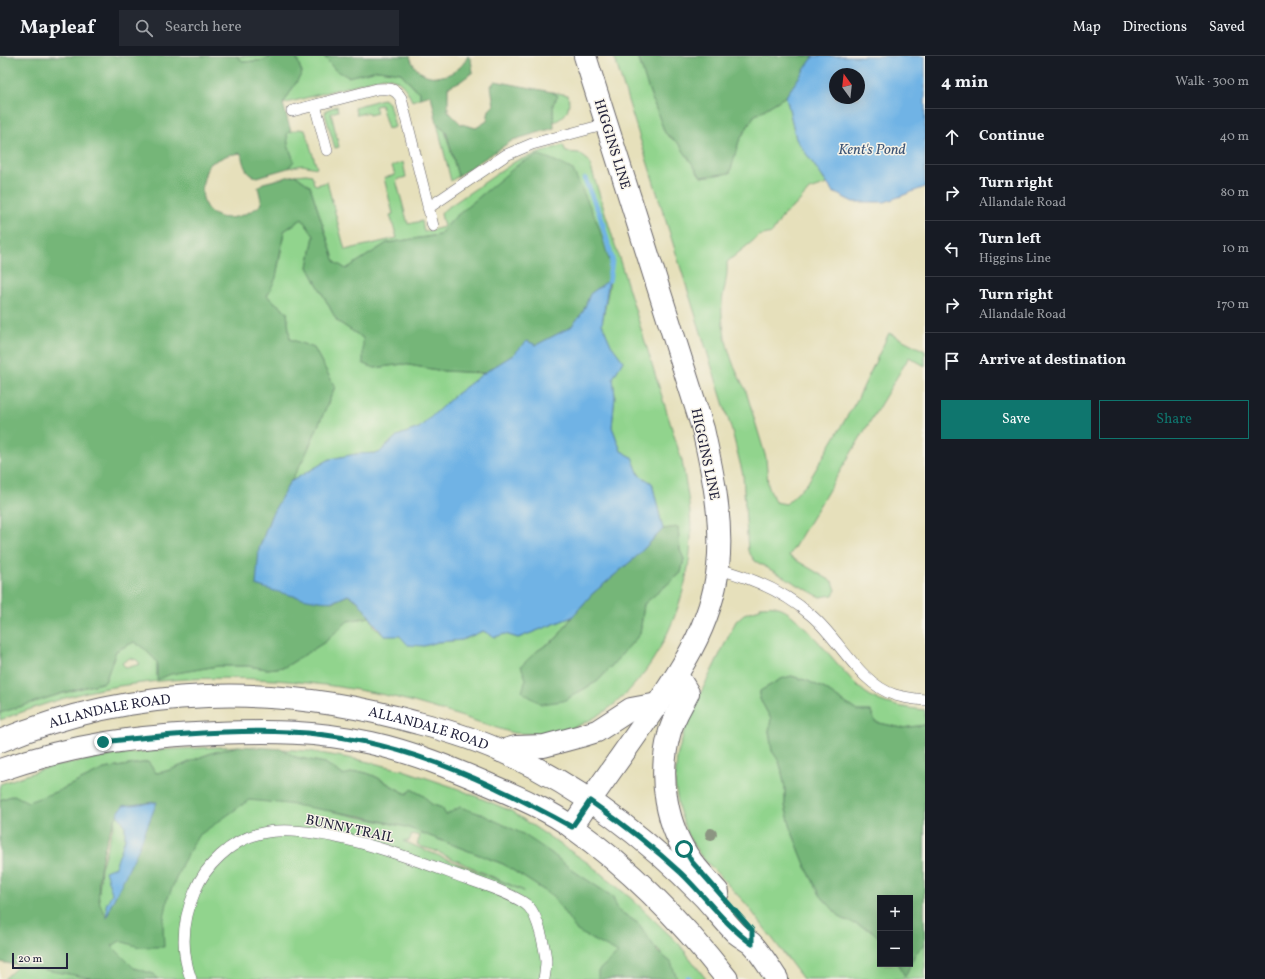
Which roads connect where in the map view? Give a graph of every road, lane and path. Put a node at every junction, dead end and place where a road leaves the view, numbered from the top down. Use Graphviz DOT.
graph roads {
  1 [pos="585,56"];
  2 [pos="315,105"];
  3 [pos="292,111"];
  4 [pos="607,124"];
  5 [pos="327,150"];
  6 [pos="428,208"];
  7 [pos="433,226"];
  8 [pos="718,569"];
  9 [pos="677,675"];
  10 [pos="925,700"];
  11 [pos="658,704"];
  12 [pos="0,741"];
  13 [pos="501,751"];
  14 [pos="0,770"];
  15 [pos="590,801"];
  16 [pos="572,827"];
  17 [pos="752,944"];
  18 [pos="191,979"];
  19 [pos="544,979"];
  20 [pos="727,979"];
  21 [pos="777,979"];
  1 -- 4 [label="main road, HIGGINS LINE"];
  2 -- 3 [label="lane"];
  2 -- 5 [label="lane"];
  2 -- 6 [label="lane"];
  4 -- 6 [label="lane"];
  4 -- 8 [label="main road, HIGGINS LINE"];
  6 -- 7 [label="lane"];
  8 -- 9 [label="main road, HIGGINS LINE"];
  8 -- 10 [label="lane"];
  9 -- 11 [label="main road, HIGGINS LINE"];
  9 -- 17 [label="main road"];
  11 -- 13 [label="main road"];
  11 -- 15 [label="main road, HIGGINS LINE"];
  12 -- 13 [label="main road, ALLANDALE ROAD"];
  13 -- 15 [label="main road, ALLANDALE ROAD"];
  14 -- 16 [label="main road, ALLANDALE ROAD"];
  15 -- 16 [label="main road, HIGGINS LINE"];
  15 -- 17 [label="main road, ALLANDALE ROAD"];
  16 -- 20 [label="main road, ALLANDALE ROAD"];
  17 -- 21 [label="main road, ALLANDALE ROAD"];
  18 -- 19 [label="lane, BUNNY TRAIL"];
}
